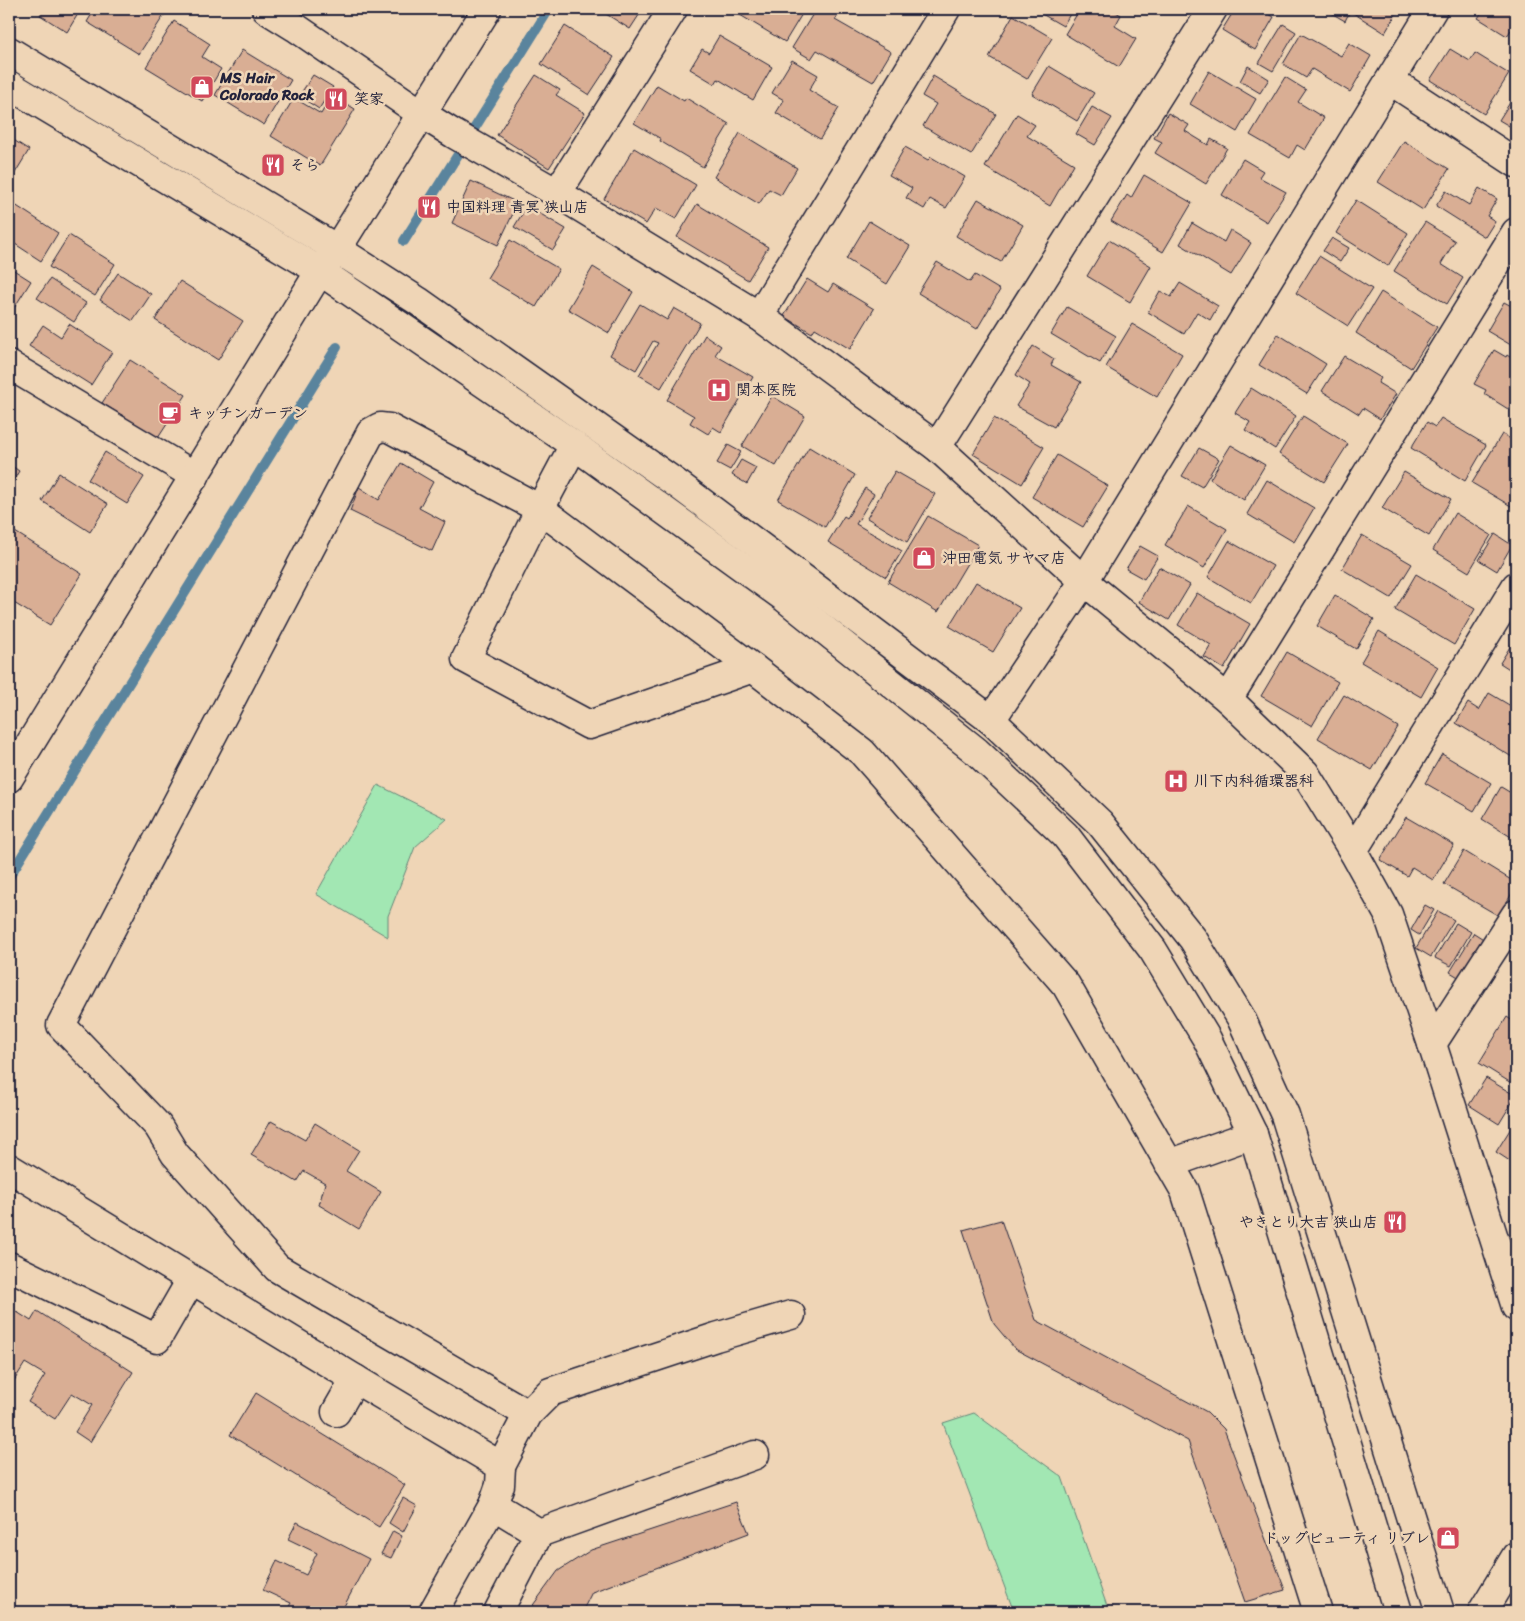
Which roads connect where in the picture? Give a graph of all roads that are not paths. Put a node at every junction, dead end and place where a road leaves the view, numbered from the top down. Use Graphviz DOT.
graph roads {
  1 [pos="266,9"];
  2 [pos="488,9"];
  3 [pos="673,9"];
  4 [pos="946,9"];
  5 [pos="1213,9"];
  6 [pos="1433,9"];
  7 [pos="301,18"];
  8 [pos="9,51"];
  9 [pos="1391,81"];
  10 [pos="9,86"];
  11 [pos="422,114"];
  12 [pos="1516,163"];
  13 [pos="557,193"];
  14 [pos="1516,232"];
  15 [pos="337,249"];
  16 [pos="320,272"];
  17 [pos="759,316"];
  18 [pos="9,365"];
  19 [pos="574,445"];
  20 [pos="937,448"];
  21 [pos="195,476"];
  22 [pos="540,509"];
  23 [pos="1084,581"];
  24 [pos="1516,586"];
  25 [pos="753,668"];
  26 [pos="1228,699"];
  27 [pos="991,720"];
  28 [pos="9,778"];
  29 [pos="1353,851"];
  30 [pos="1516,914"];
  31 [pos="1432,1044"];
  32 [pos="1253,1134"];
  33 [pos="1169,1164"];
  34 [pos="9,1168"];
  35 [pos="9,1266"];
  36 [pos="1511,1273"];
  37 [pos="191,1280"];
  38 [pos="1516,1307"];
  39 [pos="791,1315"];
  40 [pos="355,1380"];
  41 [pos="336,1412"];
  42 [pos="528,1414"];
  43 [pos="755,1455"];
  44 [pos="501,1466"];
  45 [pos="493,1505"];
  46 [pos="539,1533"];
  47 [pos="1516,1556"];
  48 [pos="433,1612"];
  49 [pos="498,1612"];
  50 [pos="1318,1612"];
  51 [pos="1398,1612"];
  52 [pos="1440,1612"];
  53 [pos="1482,1612"];
  1 -- 7 [label="street"];
  2 -- 11 [label="street"];
  3 -- 13 [label="street"];
  4 -- 17 [label="street"];
  5 -- 20 [label="street"];
  6 -- 9 [label="street"];
  7 -- 11 [label="street"];
  8 -- 15 [label="street"];
  9 -- 12 [label="street"];
  9 -- 23 [label="street"];
  10 -- 16 [label="street"];
  11 -- 13 [label="street"];
  11 -- 15 [label="street"];
  13 -- 17 [label="street"];
  14 -- 26 [label="street"];
  15 -- 16 [label="street"];
  15 -- 27 [label="street"];
  16 -- 19 [label="street"];
  16 -- 21 [label="street"];
  17 -- 20 [label="street"];
  18 -- 21 [label="street"];
  19 -- 22 [label="street"];
  19 -- 32 [label="street"];
  20 -- 23 [label="street"];
  21 -- 28 [label="street"];
  22 -- 25 [label="street"];
  22 -- 25 [label="street"];
  22 -- 42 [label="street"];
  23 -- 26 [label="street"];
  23 -- 27 [label="street"];
  24 -- 29 [label="street"];
  25 -- 33 [label="street"];
  26 -- 29 [label="street"];
  27 -- 52 [label="street"];
  29 -- 31 [label="street"];
  30 -- 31 [label="street"];
  31 -- 36 [label="street"];
  32 -- 33 [label="street"];
  32 -- 51 [label="street"];
  33 -- 50 [label="street"];
  34 -- 37 [label="street"];
  35 -- 37 [label="street"];
  36 -- 38 [label="street"];
  37 -- 40 [label="street"];
  39 -- 42 [label="street"];
  40 -- 41 [label="street"];
  40 -- 44 [label="street"];
  42 -- 44 [label="street"];
  43 -- 46 [label="street"];
  44 -- 45 [label="street"];
  45 -- 46 [label="street"];
  45 -- 48 [label="street"];
  46 -- 49 [label="street"];
  47 -- 53 [label="street"];
}
